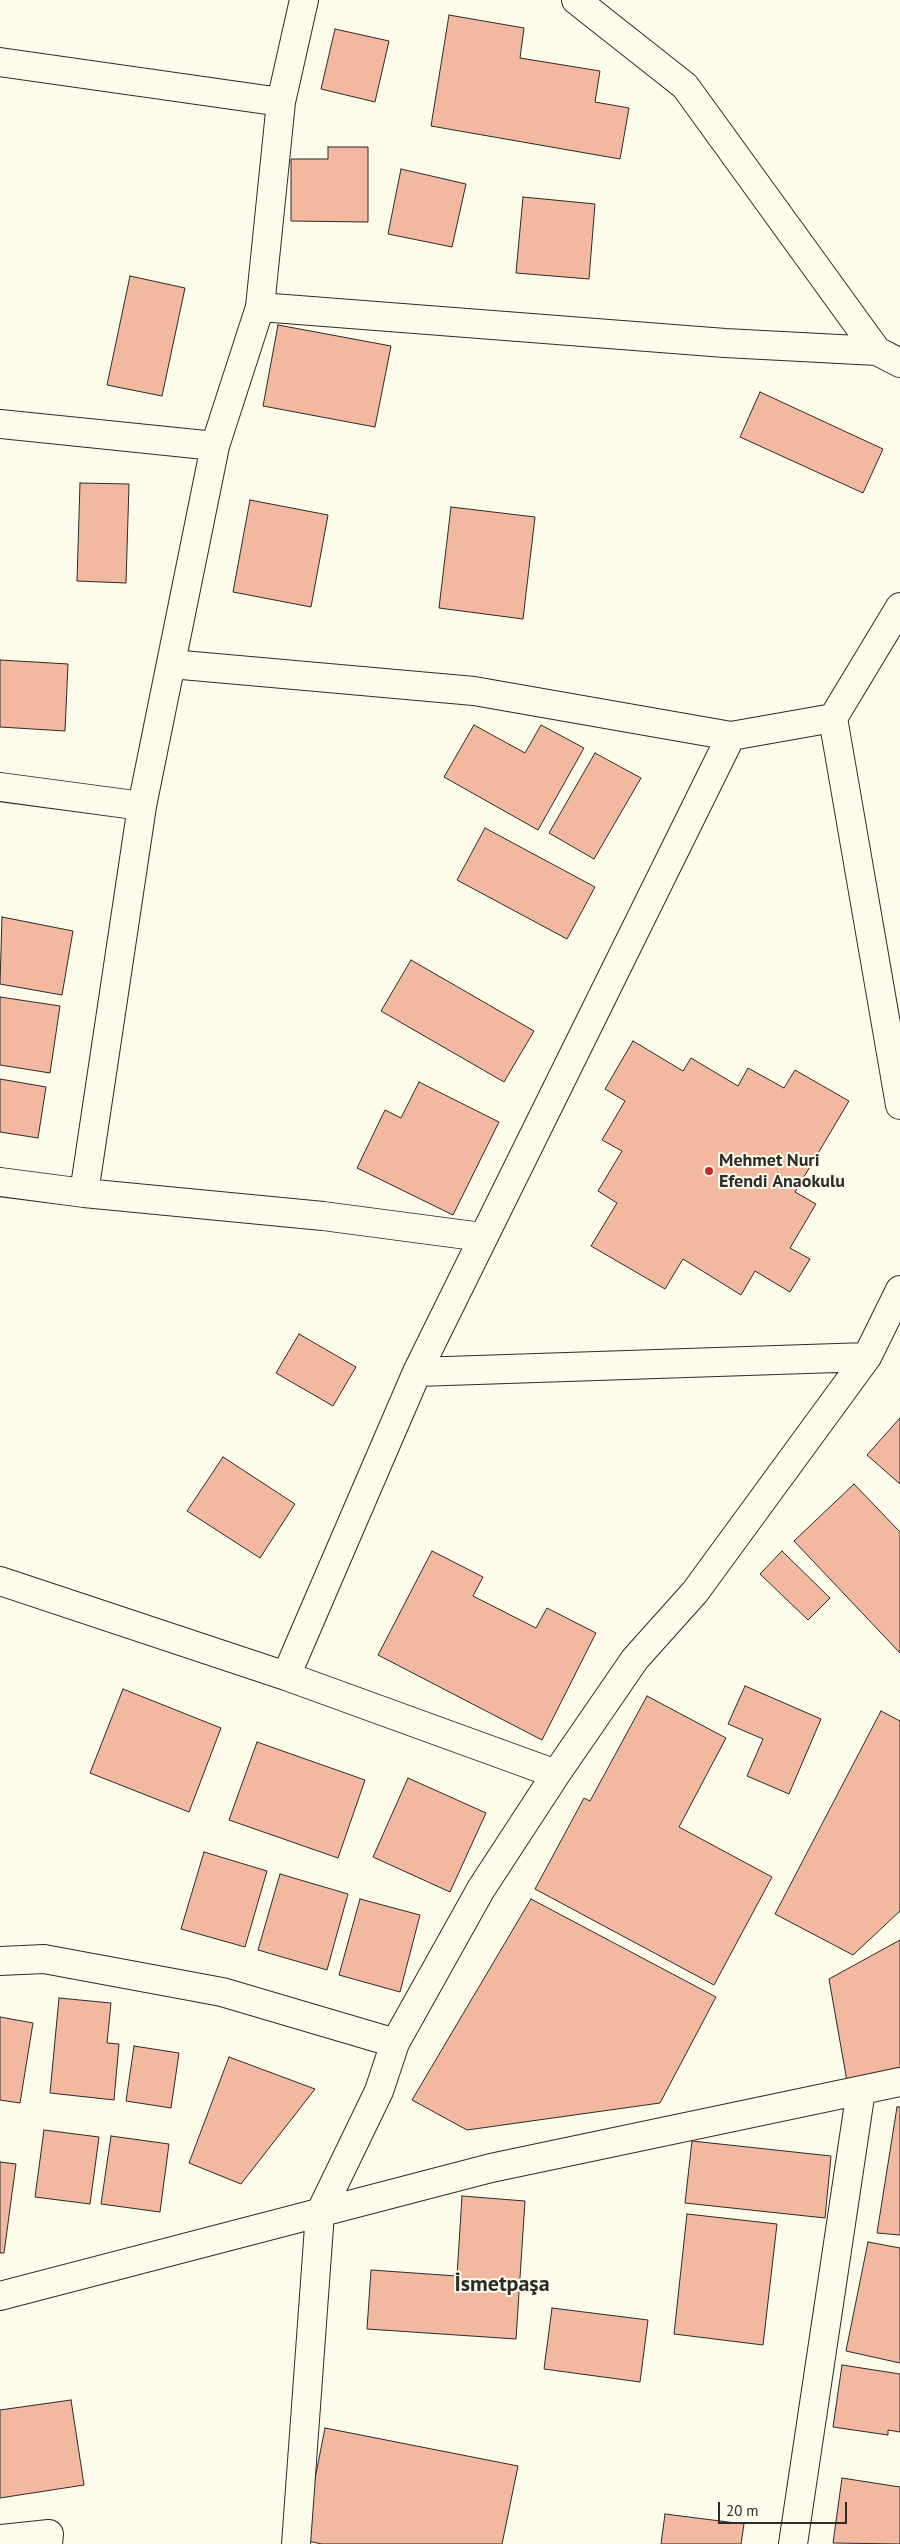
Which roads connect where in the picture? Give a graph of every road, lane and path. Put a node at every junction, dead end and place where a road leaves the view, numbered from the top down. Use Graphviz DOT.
graph roads {
  1 [pos="304,0"];
  2 [pos="576,0"];
  3 [pos="0,62"];
  4 [pos="280,102"];
  5 [pos="260,307"];
  6 [pos="888,357"];
  7 [pos="0,424"];
  8 [pos="215,446"];
  9 [pos="900,607"];
  10 [pos="171,664"];
  11 [pos="833,718"];
  12 [pos="731,736"];
  13 [pos="0,787"];
  14 [pos="142,806"];
  15 [pos="900,1105"];
  16 [pos="0,1182"];
  17 [pos="84,1193"];
  18 [pos="482,1237"];
  19 [pos="900,1290"];
  20 [pos="867,1357"];
  21 [pos="417,1372"];
  22 [pos="0,1581"];
  23 [pos="286,1676"];
  24 [pos="556,1774"];
  25 [pos="0,1961"];
  26 [pos="395,2042"];
  27 [pos="900,2082"];
  28 [pos="861,2090"];
  29 [pos="320,2213"];
  30 [pos="0,2296"];
  31 [pos="0,2539"];
  32 [pos="48,2544"];
  33 [pos="296,2544"];
  34 [pos="793,2544"];
  1 -- 4 [label="street"];
  2 -- 6 [label="street"];
  3 -- 4 [label="street"];
  4 -- 5 [label="street"];
  5 -- 6 [label="street"];
  5 -- 8 [label="street"];
  7 -- 8 [label="street"];
  8 -- 10 [label="street"];
  9 -- 11 [label="street"];
  10 -- 12 [label="street"];
  10 -- 14 [label="street"];
  11 -- 12 [label="street"];
  11 -- 15 [label="street"];
  12 -- 18 [label="street"];
  13 -- 14 [label="street"];
  14 -- 17 [label="street"];
  16 -- 17 [label="street"];
  17 -- 18 [label="street"];
  18 -- 21 [label="street"];
  19 -- 20 [label="street"];
  20 -- 21 [label="street"];
  20 -- 24 [label="street"];
  21 -- 23 [label="street"];
  22 -- 23 [label="street"];
  23 -- 24 [label="street"];
  24 -- 26 [label="street"];
  25 -- 26 [label="street"];
  26 -- 29 [label="street"];
  27 -- 28 [label="street"];
  28 -- 29 [label="street"];
  28 -- 34 [label="street"];
  29 -- 30 [label="street"];
  29 -- 33 [label="street"];
  31 -- 32 [label="street"];
}
